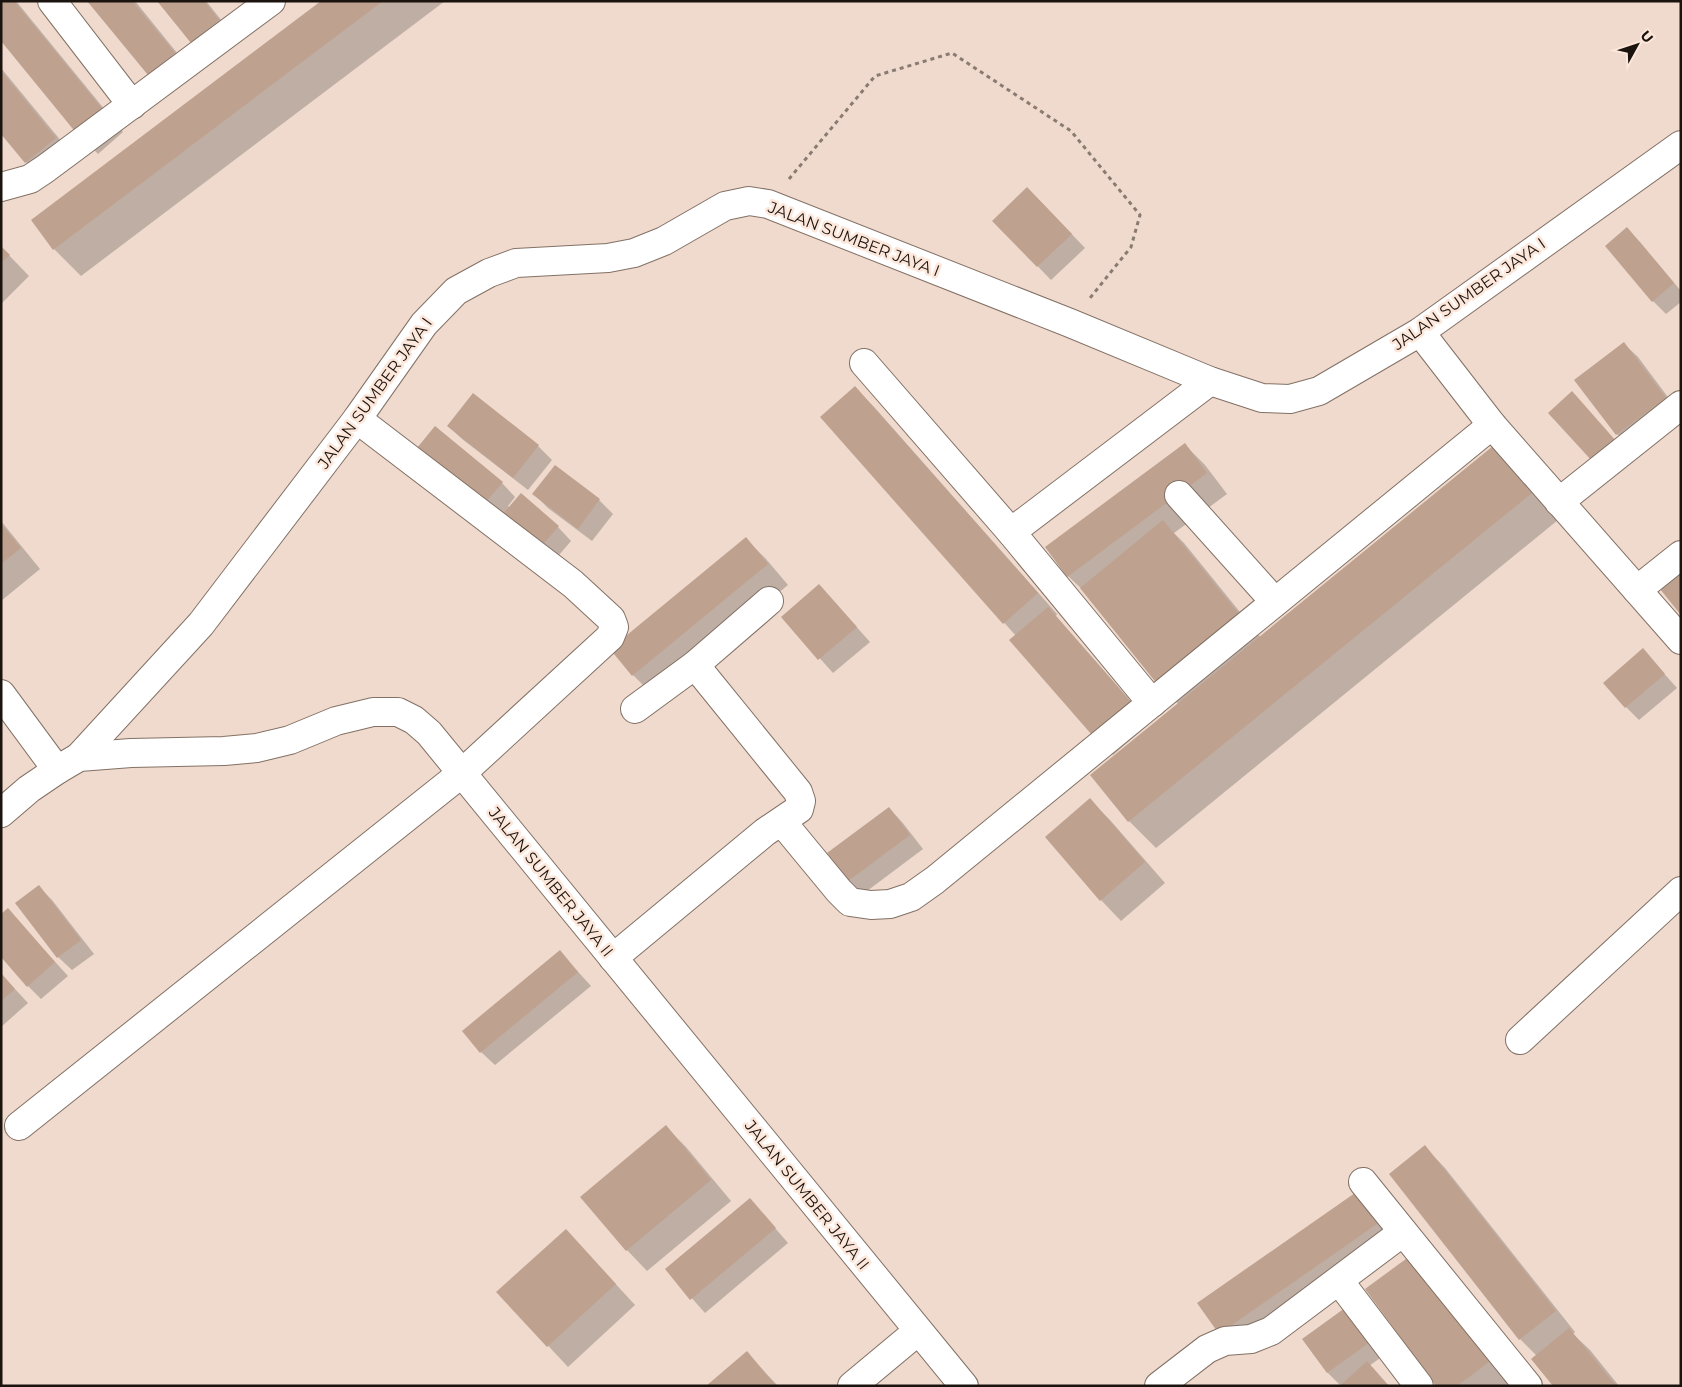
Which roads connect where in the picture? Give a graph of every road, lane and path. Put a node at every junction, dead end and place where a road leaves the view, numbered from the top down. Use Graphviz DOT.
graph roads {
  1 [pos="52,1"];
  2 [pos="255,6"];
  3 [pos="132,105"];
  4 [pos="1681,145"];
  5 [pos="5,182"];
  6 [pos="768,204"];
  7 [pos="1070,323"];
  8 [pos="1420,332"];
  9 [pos="864,362"];
  10 [pos="1210,381"];
  11 [pos="1681,405"];
  12 [pos="357,419"];
  13 [pos="1492,425"];
  14 [pos="1179,495"];
  15 [pos="1559,502"];
  16 [pos="1011,532"];
  17 [pos="1681,555"];
  18 [pos="1637,590"];
  19 [pos="769,601"];
  20 [pos="1275,602"];
  21 [pos="1681,640"];
  22 [pos="695,665"];
  23 [pos="1,694"];
  24 [pos="1152,703"];
  25 [pos="635,709"];
  26 [pos="68,763"];
  27 [pos="462,773"];
  28 [pos="1,813"];
  29 [pos="782,822"];
  30 [pos="1681,892"];
  31 [pos="613,958"];
  32 [pos="1520,1040"];
  33 [pos="19,1126"];
  34 [pos="1362,1182"];
  35 [pos="1403,1232"];
  36 [pos="1340,1282"];
  37 [pos="918,1331"];
  38 [pos="852,1386"];
  39 [pos="964,1386"];
  40 [pos="1159,1386"];
  41 [pos="1419,1386"];
  42 [pos="1528,1386"];
  1 -- 3 [label="street"];
  2 -- 3 [label="street"];
  3 -- 5 [label="street"];
  4 -- 8 [label="street, JALAN SUMBER JAYA I"];
  6 -- 7 [label="street, JALAN SUMBER JAYA I"];
  6 -- 7 [label="path"];
  6 -- 12 [label="street, JALAN SUMBER JAYA I"];
  7 -- 10 [label="street, JALAN SUMBER JAYA I"];
  8 -- 10 [label="street, JALAN SUMBER JAYA I"];
  8 -- 13 [label="street"];
  9 -- 16 [label="street"];
  10 -- 16 [label="street"];
  11 -- 15 [label="street"];
  12 -- 26 [label="street, JALAN SUMBER JAYA I"];
  12 -- 27 [label="street"];
  13 -- 15 [label="street"];
  13 -- 20 [label="street"];
  14 -- 20 [label="street"];
  15 -- 18 [label="street"];
  16 -- 24 [label="street"];
  17 -- 18 [label="street"];
  18 -- 21 [label="street"];
  19 -- 22 [label="street"];
  20 -- 24 [label="street"];
  22 -- 25 [label="street"];
  22 -- 29 [label="street"];
  23 -- 26 [label="street"];
  24 -- 29 [label="street"];
  26 -- 27 [label="street, JALAN SUMBER JAYA II"];
  26 -- 28 [label="street, JALAN SUMBER JAYA II"];
  27 -- 31 [label="street, JALAN SUMBER JAYA II"];
  27 -- 33 [label="street"];
  29 -- 31 [label="street"];
  30 -- 32 [label="street"];
  31 -- 37 [label="street, JALAN SUMBER JAYA II"];
  34 -- 35 [label="street"];
  35 -- 36 [label="street"];
  35 -- 42 [label="street"];
  36 -- 40 [label="street"];
  36 -- 41 [label="street"];
  37 -- 38 [label="street"];
  37 -- 39 [label="street, JALAN SUMBER JAYA II"];
}
